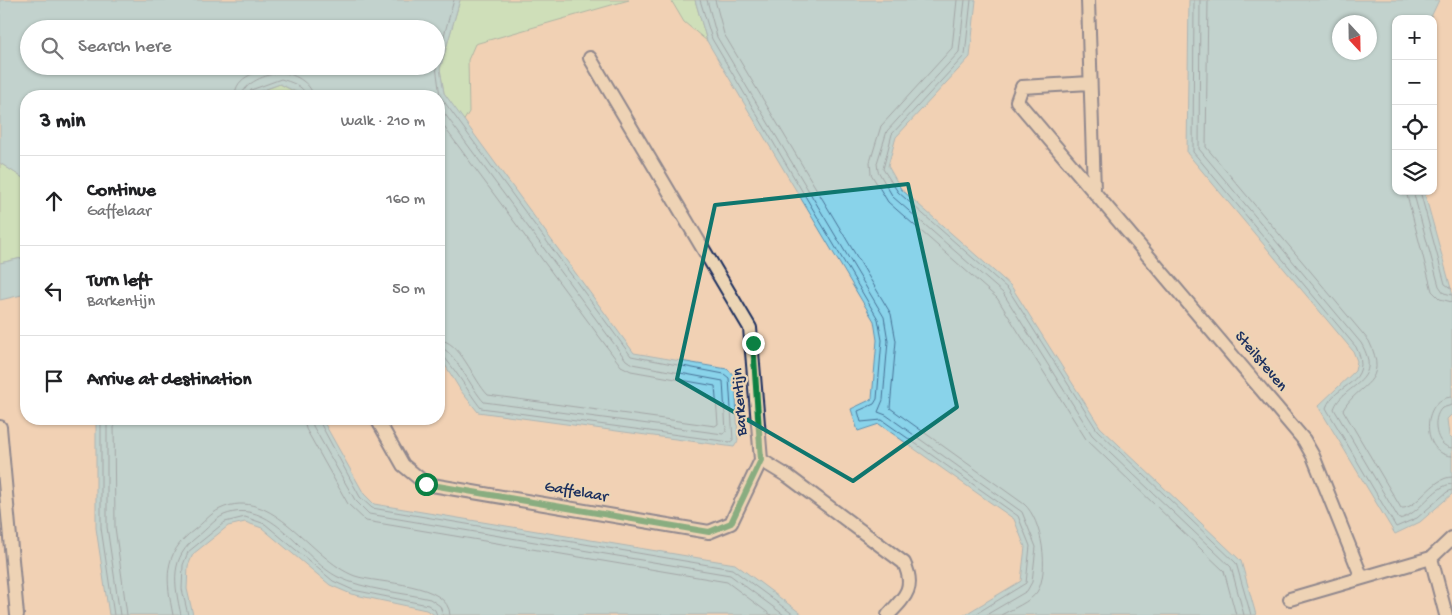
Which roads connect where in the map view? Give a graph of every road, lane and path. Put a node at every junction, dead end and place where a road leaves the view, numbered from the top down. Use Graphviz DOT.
graph roads {
  1 [pos="1088,0"];
  2 [pos="590,58"];
  3 [pos="1090,84"];
  4 [pos="1094,191"];
  5 [pos="381,425"];
  6 [pos="0,427"];
  7 [pos="761,460"];
  8 [pos="1452,538"];
  9 [pos="1431,558"];
  10 [pos="1362,578"];
  11 [pos="1290,599"];
  12 [pos="17,615"];
  13 [pos="888,615"];
  14 [pos="1446,615"];
  1 -- 3 [label="street"];
  2 -- 7 [label="street, Barkentijn"];
  3 -- 4 [label="street"];
  3 -- 4 [label="street, Steilsteven"];
  4 -- 10 [label="street, Steilsteven"];
  5 -- 7 [label="street, Gaffelaar"];
  6 -- 12 [label="street"];
  7 -- 13 [label="street"];
  8 -- 9 [label="street"];
  9 -- 10 [label="street"];
  9 -- 14 [label="street"];
  10 -- 11 [label="street"];
}
